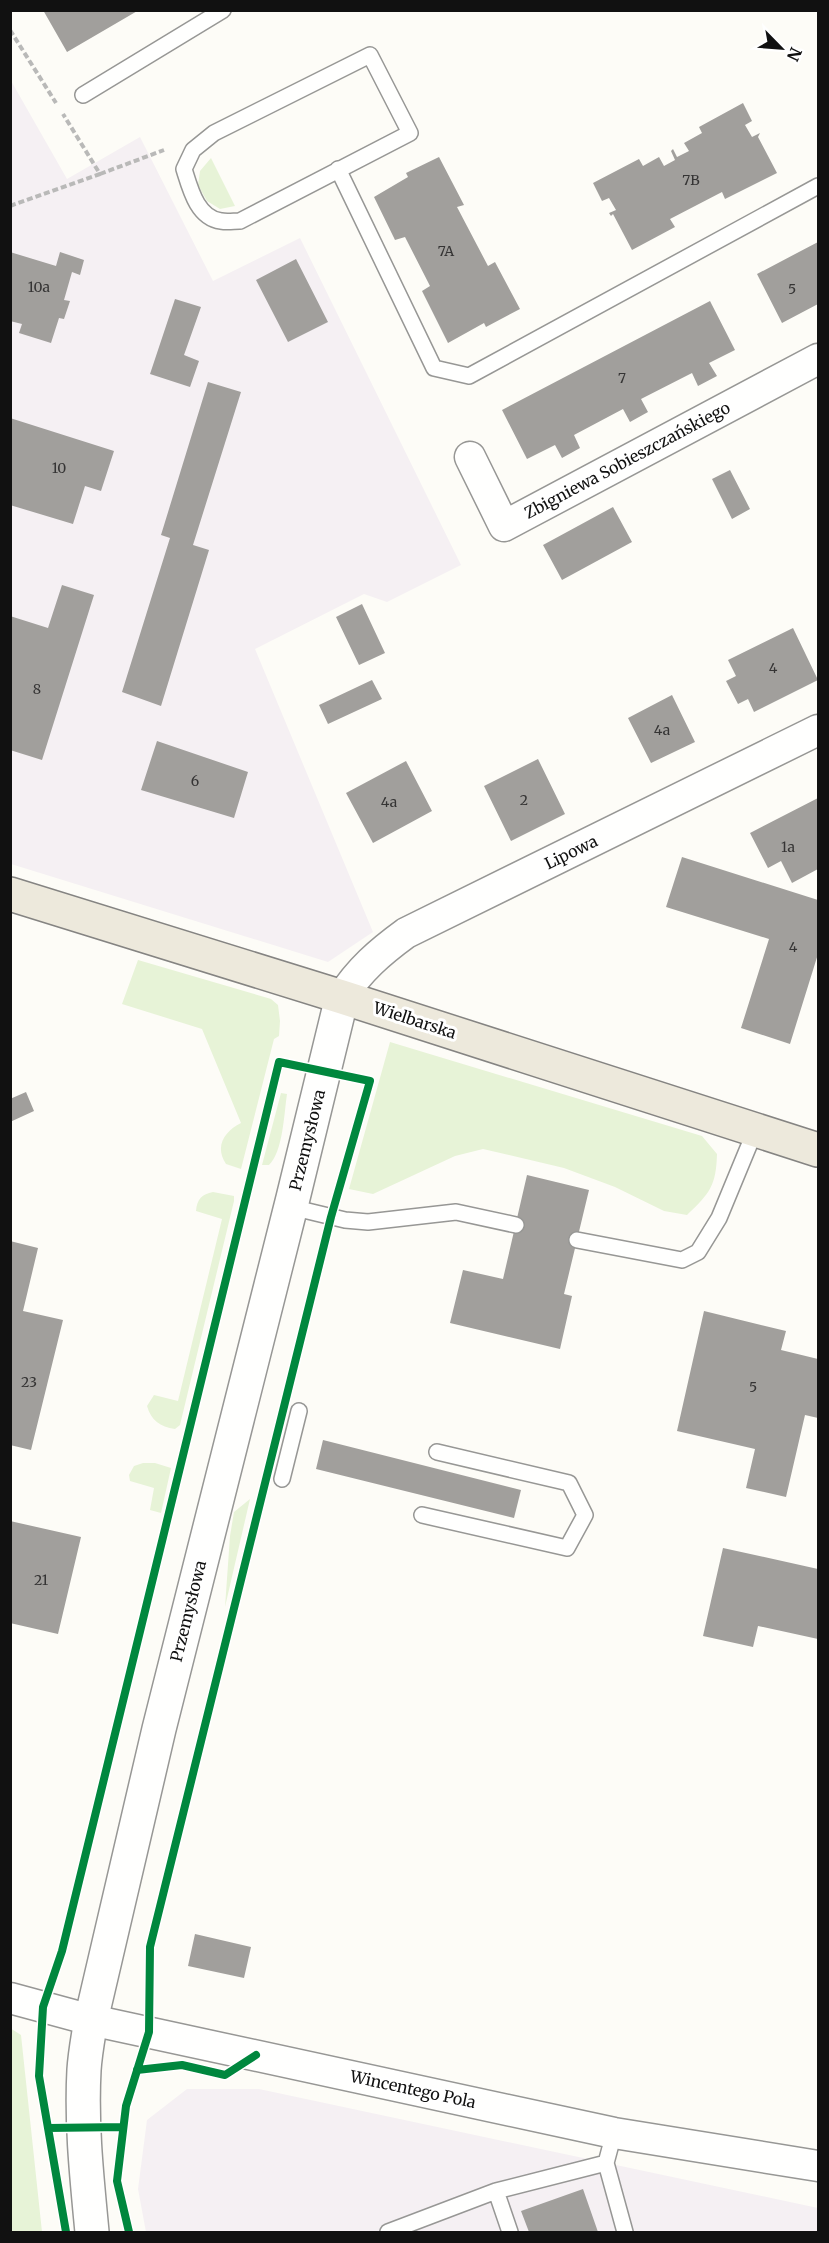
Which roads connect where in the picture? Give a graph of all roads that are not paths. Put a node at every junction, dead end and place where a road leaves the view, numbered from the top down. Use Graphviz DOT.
graph roads {
  1 [pos="223,10"];
  2 [pos="83,94"];
  3 [pos="338,169"];
  4 [pos="819,186"];
  5 [pos="819,359"];
  6 [pos="470,457"];
  7 [pos="819,730"];
  8 [pos="10,894"];
  9 [pos="342,997"];
  10 [pos="755,1131"];
  11 [pos="819,1150"];
  12 [pos="291,1207"];
  13 [pos="516,1225"];
  14 [pos="577,1240"];
  15 [pos="299,1412"];
  16 [pos="437,1452"];
  17 [pos="282,1479"];
  18 [pos="422,1515"];
  19 [pos="10,1998"];
  20 [pos="91,2020"];
  21 [pos="614,2133"];
  22 [pos="606,2163"];
  23 [pos="819,2166"];
  24 [pos="496,2192"];
  25 [pos="92,2232"];
  26 [pos="388,2232"];
  27 [pos="510,2232"];
  28 [pos="625,2232"];
  1 -- 2 [label="lane"];
  3 -- 3 [label="lane"];
  3 -- 4 [label="lane"];
  5 -- 6 [label="street, Zbigniewa Sobieszczańskiego"];
  7 -- 9 [label="street, Lipowa"];
  8 -- 9 [label="main road, Wielbarska"];
  9 -- 10 [label="main road, Wielbarska"];
  9 -- 12 [label="street, Przemysłowa"];
  10 -- 11 [label="main road, Wielbarska"];
  10 -- 14 [label="lane"];
  12 -- 13 [label="lane"];
  12 -- 20 [label="street, Przemysłowa"];
  15 -- 17 [label="lane"];
  16 -- 18 [label="lane"];
  19 -- 20 [label="street, Wincentego Pola"];
  20 -- 21 [label="street, Wincentego Pola"];
  20 -- 25 [label="street, Przemysłowa"];
  21 -- 22 [label="lane"];
  21 -- 23 [label="street, Wincentego Pola"];
  22 -- 24 [label="lane"];
  22 -- 28 [label="lane"];
  24 -- 26 [label="lane"];
  24 -- 27 [label="lane"];
}
